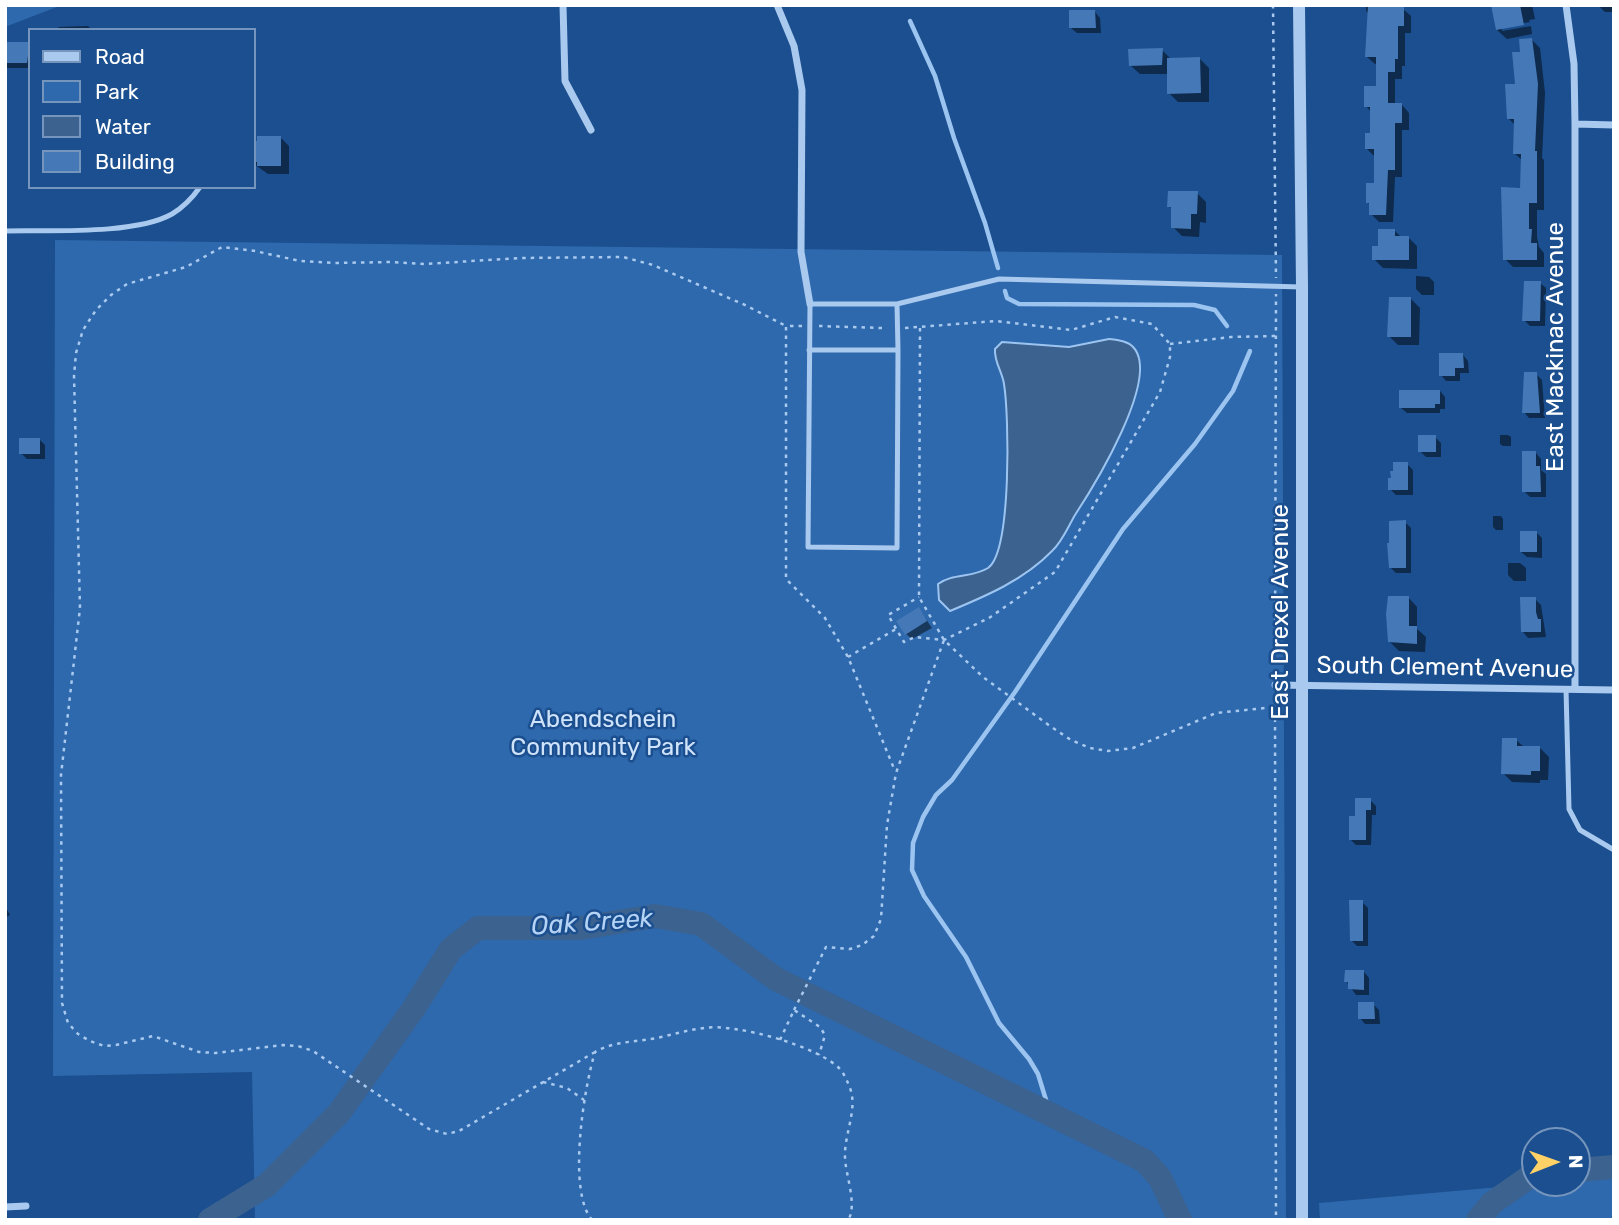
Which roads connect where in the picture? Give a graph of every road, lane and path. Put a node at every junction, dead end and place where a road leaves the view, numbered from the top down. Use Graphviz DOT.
graph roads {
  1 [pos="563,5"];
  2 [pos="778,5"];
  3 [pos="1273,5"];
  4 [pos="1299,5"];
  5 [pos="1566,5"];
  6 [pos="1575,124"];
  7 [pos="1614,125"];
  8 [pos="591,130"];
  9 [pos="198,189"];
  10 [pos="5,231"];
  11 [pos="1276,279"];
  12 [pos="1302,287"];
  13 [pos="1276,294"];
  14 [pos="897,303"];
  15 [pos="810,304"];
  16 [pos="786,326"];
  17 [pos="920,327"];
  18 [pos="905,328"];
  19 [pos="1276,336"];
  20 [pos="1170,344"];
  21 [pos="898,349"];
  22 [pos="810,350"];
  23 [pos="919,597"];
  24 [pos="896,629"];
  25 [pos="944,640"];
  26 [pos="848,657"];
  27 [pos="1275,662"];
  28 [pos="1275,685"];
  29 [pos="1302,686"];
  30 [pos="1566,689"];
  31 [pos="1575,689"];
  32 [pos="1614,690"];
  33 [pos="1614,850"];
  34 [pos="794,1010"];
  35 [pos="780,1040"];
  36 [pos="595,1052"];
  37 [pos="819,1055"];
  38 [pos="543,1082"];
  39 [pos="584,1100"];
  40 [pos="26,1206"];
  41 [pos="5,1207"];
  42 [pos="849,1219"];
  43 [pos="592,1220"];
  44 [pos="857,1220"];
  45 [pos="1276,1220"];
  46 [pos="1302,1220"];
  1 -- 8 [label="street"];
  2 -- 15 [label="street"];
  3 -- 11 [label="path"];
  4 -- 12 [label="street, East Drexel Avenue"];
  5 -- 6 [label="street, East Mackinac Avenue"];
  6 -- 7 [label="street"];
  6 -- 31 [label="street, East Mackinac Avenue"];
  9 -- 10 [label="lane"];
  12 -- 14 [label="lane"];
  12 -- 29 [label="street, East Drexel Avenue"];
  13 -- 19 [label="path"];
  14 -- 15 [label="lane"];
  14 -- 21 [label="lane"];
  15 -- 22 [label="lane"];
  16 -- 38 [label="path"];
  17 -- 18 [label="path"];
  17 -- 20 [label="path"];
  17 -- 23 [label="path"];
  19 -- 20 [label="path"];
  19 -- 27 [label="path"];
  20 -- 25 [label="path"];
  21 -- 22 [label="lane"];
  21 -- 22 [label="lane"];
  23 -- 24 [label="path"];
  23 -- 25 [label="path"];
  24 -- 25 [label="path"];
  24 -- 26 [label="path"];
  25 -- 34 [label="path"];
  25 -- 45 [label="path"];
  28 -- 29 [label="street, South Clement Avenue"];
  29 -- 30 [label="street, South Clement Avenue"];
  29 -- 46 [label="street, East Drexel Avenue"];
  30 -- 31 [label="street, South Clement Avenue"];
  30 -- 33 [label="lane"];
  31 -- 32 [label="street, South Clement Avenue"];
  34 -- 35 [label="path"];
  34 -- 37 [label="path"];
  35 -- 36 [label="path"];
  35 -- 37 [label="path"];
  36 -- 38 [label="path"];
  36 -- 39 [label="path"];
  37 -- 42 [label="path"];
  38 -- 39 [label="path"];
  39 -- 43 [label="path"];
  40 -- 41 [label="street"];
  42 -- 44 [label="path"];
}
